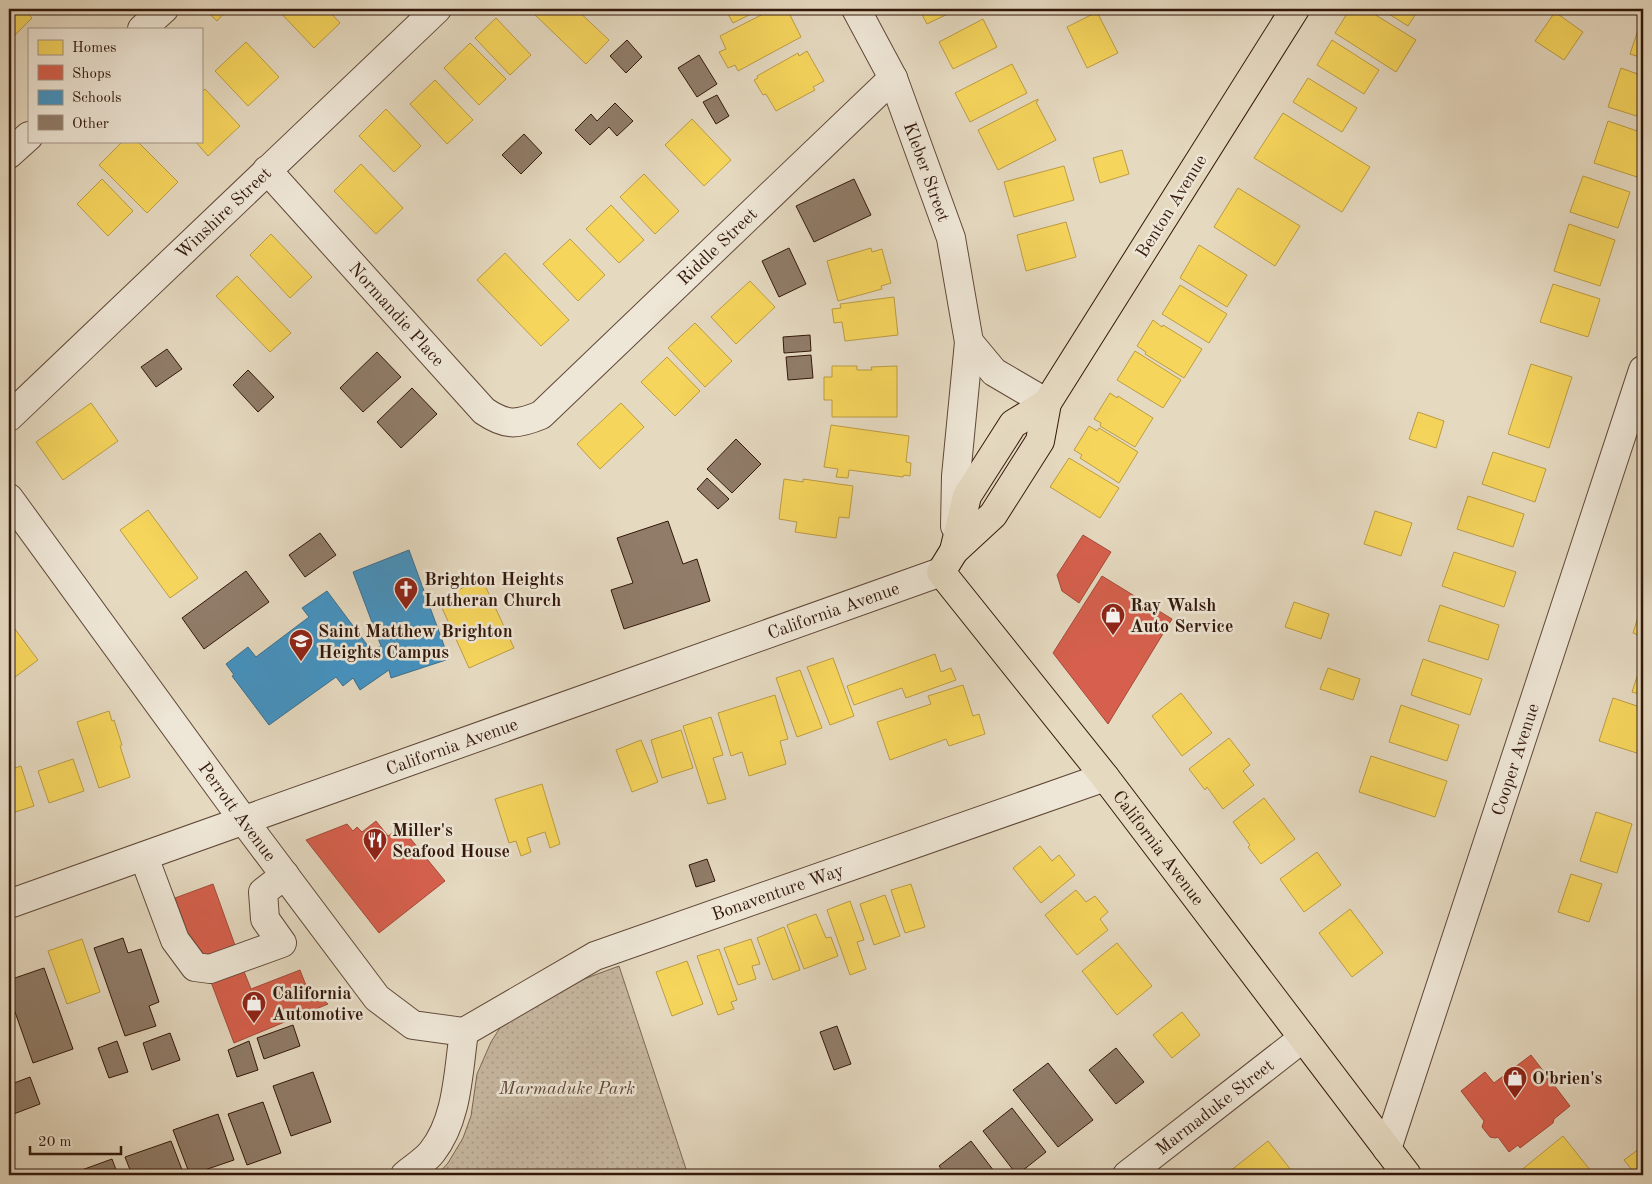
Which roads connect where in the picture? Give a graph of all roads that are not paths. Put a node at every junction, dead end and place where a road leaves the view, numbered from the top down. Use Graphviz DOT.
graph roads {
  1 [pos="164,9"];
  2 [pos="437,9"];
  3 [pos="856,9"];
  4 [pos="1294,9"];
  5 [pos="143,28"];
  6 [pos="893,78"];
  7 [pos="28,137"];
  8 [pos="9,154"];
  9 [pos="268,170"];
  10 [pos="969,342"];
  11 [pos="1643,370"];
  12 [pos="1047,404"];
  13 [pos="541,415"];
  14 [pos="9,416"];
  15 [pos="9,498"];
  16 [pos="947,562"];
  17 [pos="1105,777"];
  18 [pos="244,822"];
  19 [pos="144,857"];
  20 [pos="285,876"];
  21 [pos="9,904"];
  22 [pos="464,1032"];
  23 [pos="1303,1038"];
  24 [pos="1387,1149"];
  25 [pos="405,1175"];
  26 [pos="1127,1175"];
  27 [pos="1407,1175"];
  1 -- 5 [label="street"];
  2 -- 9 [label="street, Winshire Street"];
  3 -- 6 [label="street, Kleber Street"];
  4 -- 12 [label="main road, Benton Avenue"];
  6 -- 10 [label="street, Kleber Street"];
  6 -- 13 [label="street, Riddle Street"];
  7 -- 8 [label="street"];
  9 -- 13 [label="street, Normandie Place"];
  9 -- 14 [label="street, Winshire Street"];
  10 -- 12 [label="street, Kleber Street"];
  10 -- 16 [label="street, Kleber Street"];
  11 -- 24 [label="street, Cooper Avenue"];
  12 -- 16 [label="main road, Benton Avenue"];
  15 -- 18 [label="street, Perrott Avenue"];
  16 -- 17 [label="main road, California Avenue"];
  16 -- 18 [label="street, California Avenue"];
  17 -- 22 [label="street, Bonaventure Way"];
  17 -- 23 [label="main road, California Avenue"];
  18 -- 19 [label="street, California Avenue"];
  18 -- 20 [label="street, Perrott Avenue"];
  19 -- 20 [label="street"];
  19 -- 21 [label="street, California Avenue"];
  20 -- 22 [label="street, Perrott Avenue"];
  22 -- 25 [label="street"];
  23 -- 24 [label="main road, California Avenue"];
  23 -- 26 [label="street, Marmaduke Street"];
  24 -- 27 [label="main road, California Avenue"];
}
